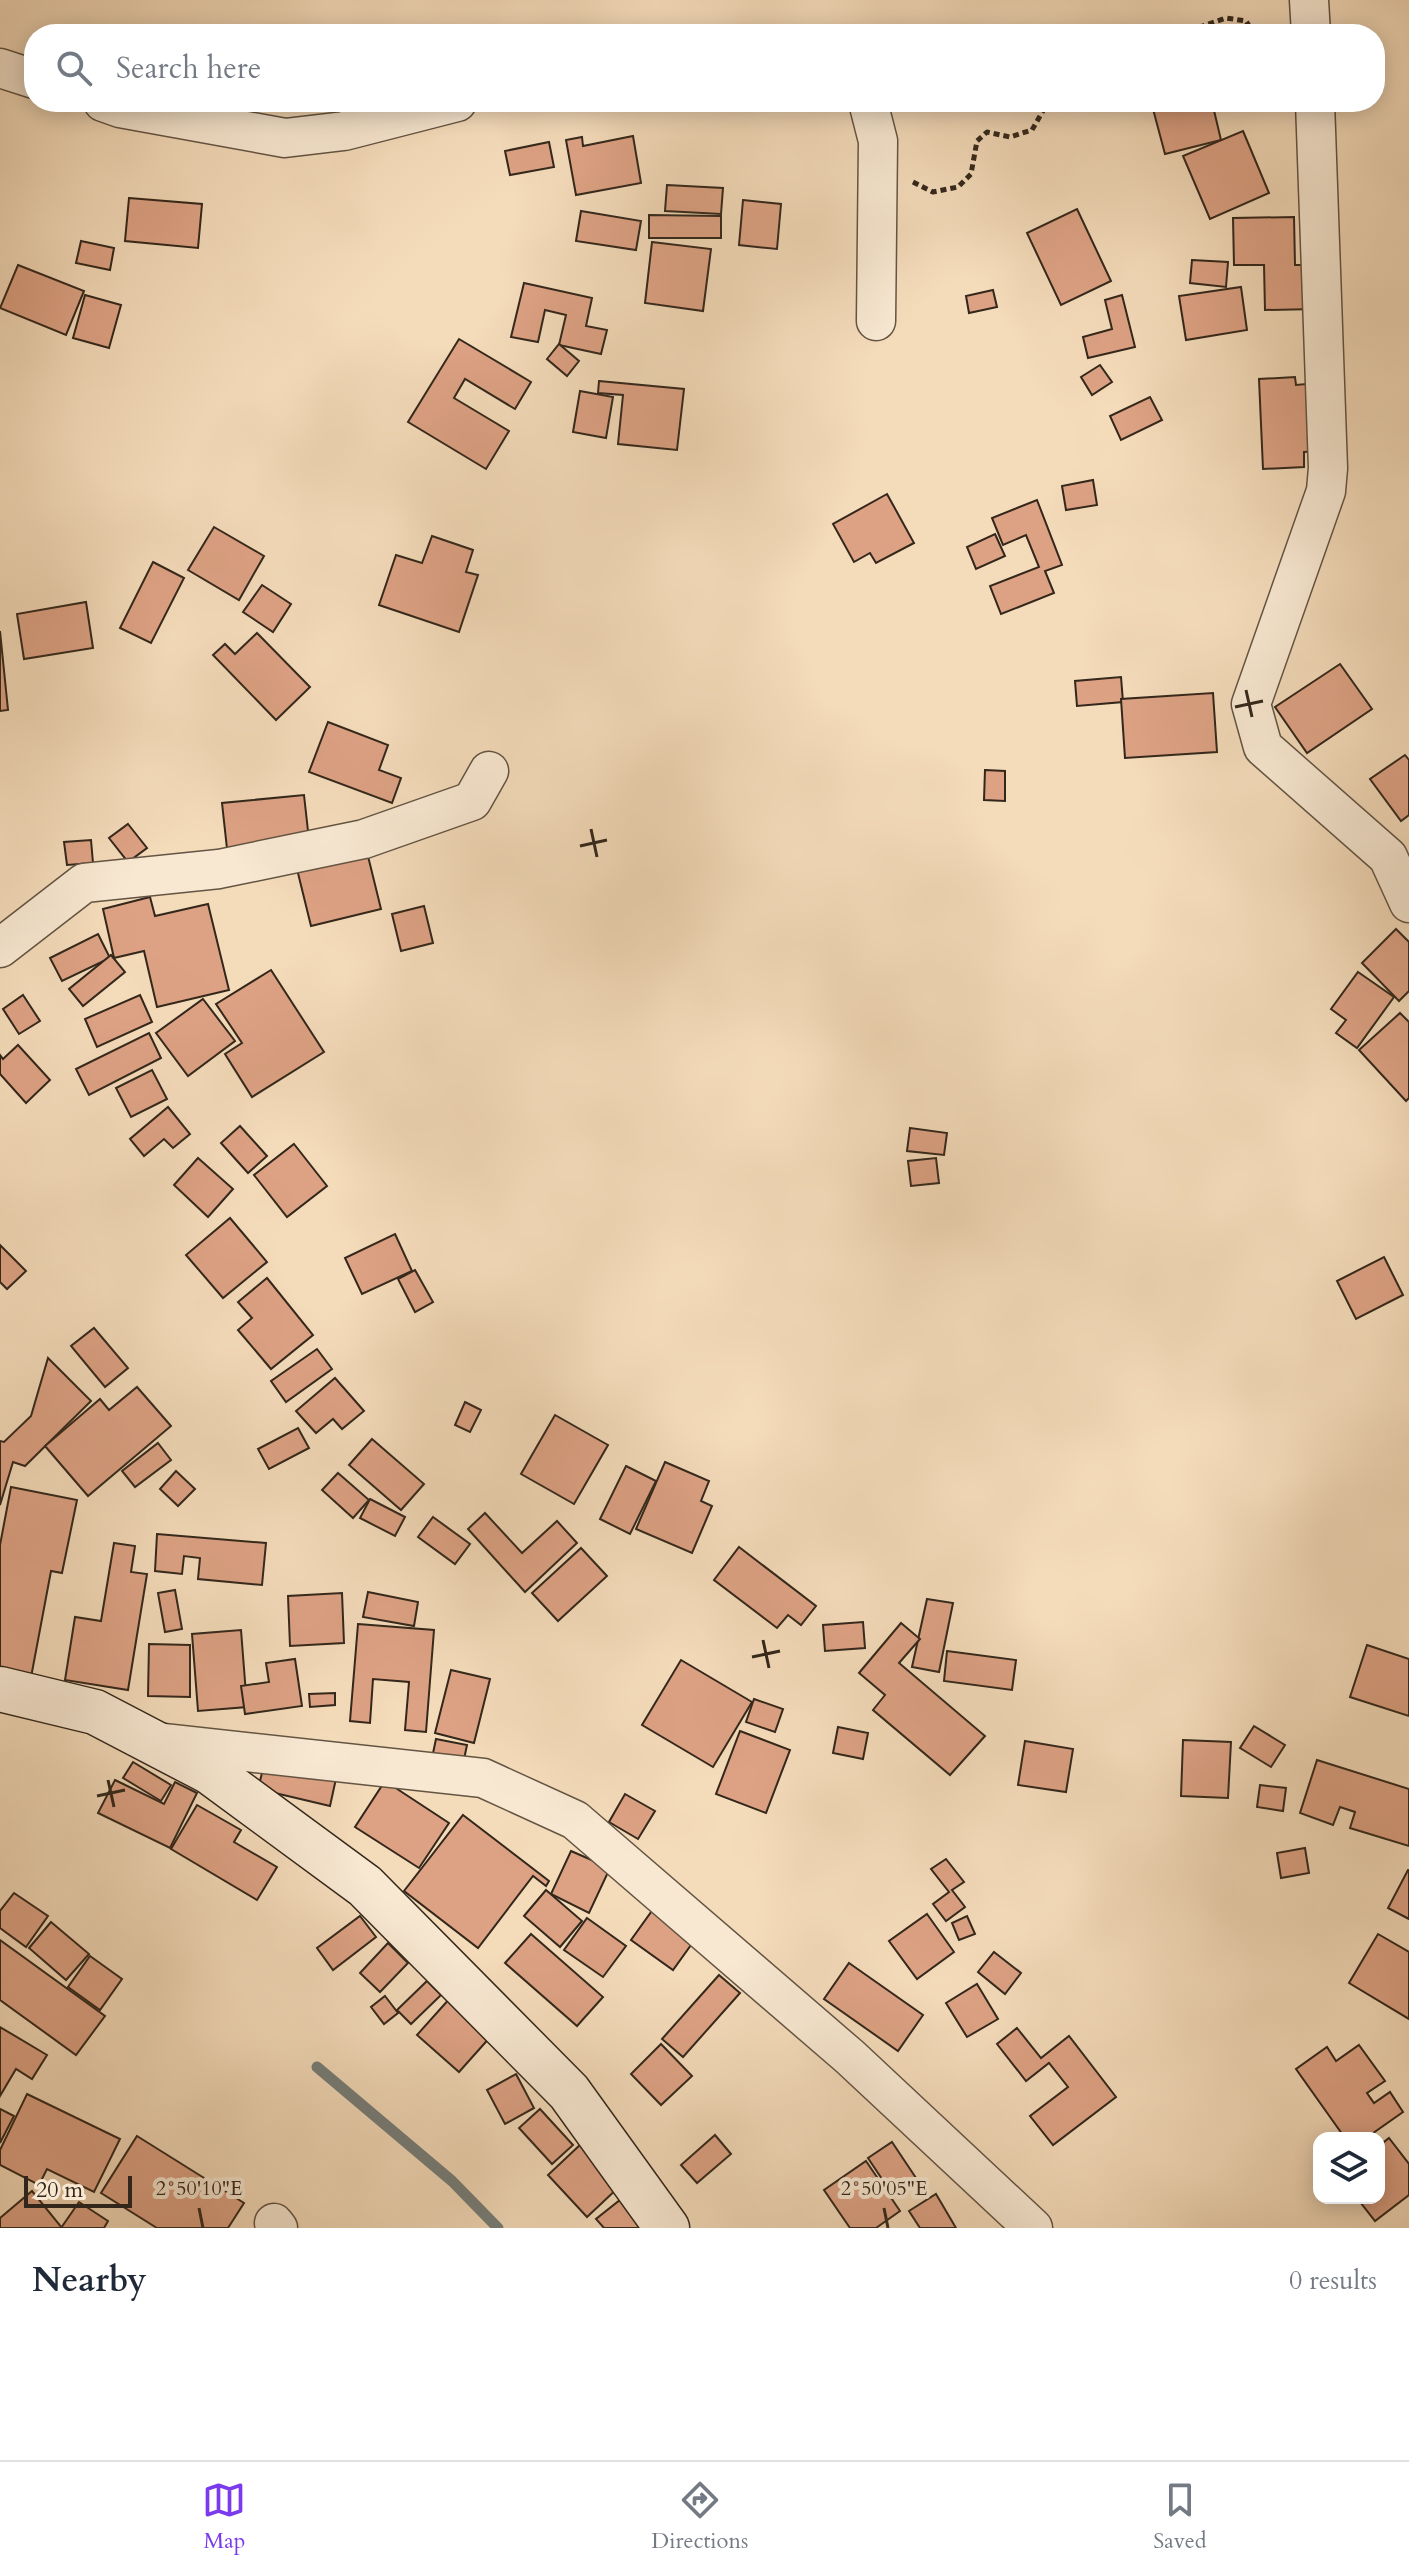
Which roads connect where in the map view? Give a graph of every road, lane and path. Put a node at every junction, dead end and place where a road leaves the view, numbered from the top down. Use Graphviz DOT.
graph roads {
  1 [pos="1309,0"];
  2 [pos="1209,24"];
  3 [pos="1248,24"];
  4 [pos="1310,24"];
  5 [pos="0,68"];
  6 [pos="24,76"];
  7 [pos="142,112"];
  8 [pos="418,112"];
  9 [pos="871,112"];
  10 [pos="1042,112"];
  11 [pos="1315,112"];
  12 [pos="878,141"];
  13 [pos="876,321"];
  14 [pos="489,771"];
  15 [pos="1398,852"];
  16 [pos="1409,903"];
  17 [pos="0,948"];
  18 [pos="0,1689"];
  19 [pos="152,1742"];
  20 [pos="667,2228"];
  21 [pos="1033,2228"];
  1 -- 4 [label="street"];
  2 -- 3 [label="path"];
  5 -- 6 [label="street"];
  7 -- 8 [label="street"];
  9 -- 12 [label="street"];
  10 -- 12 [label="path"];
  11 -- 15 [label="street"];
  12 -- 13 [label="street"];
  14 -- 17 [label="street"];
  15 -- 16 [label="street"];
  18 -- 19 [label="street"];
  19 -- 20 [label="street"];
  19 -- 21 [label="street"];
}
